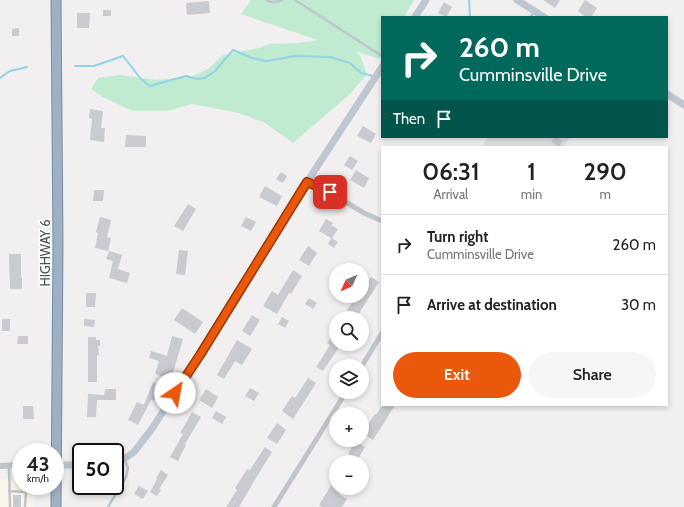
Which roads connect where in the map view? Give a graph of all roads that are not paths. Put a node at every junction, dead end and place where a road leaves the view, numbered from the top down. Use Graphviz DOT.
graph roads {
  1 [pos="56,0"];
  2 [pos="266,0"];
  3 [pos="282,0"];
  4 [pos="295,0"];
  5 [pos="426,0"];
  6 [pos="517,0"];
  7 [pos="533,14"];
  8 [pos="415,16"];
  9 [pos="381,55"];
  10 [pos="381,69"];
  11 [pos="668,95"];
  12 [pos="684,105"];
  13 [pos="307,182"];
  14 [pos="381,221"];
  15 [pos="381,335"];
  16 [pos="366,359"];
  17 [pos="342,399"];
  18 [pos="56,443"];
  19 [pos="124,459"];
  20 [pos="0,466"];
  21 [pos="9,466"];
  22 [pos="124,482"];
  23 [pos="9,491"];
  24 [pos="56,495"];
  25 [pos="116,495"];
  26 [pos="21,501"];
  27 [pos="26,501"];
  28 [pos="10,507"];
  29 [pos="26,507"];
  30 [pos="56,507"];
  31 [pos="108,507"];
  32 [pos="274,507"];
  1 -- 18 [label="highway, HIGHWAY 6"];
  2 -- 3 [label="lane"];
  4 -- 9 [label="lane"];
  5 -- 8 [label="main road"];
  6 -- 7 [label="main road"];
  10 -- 13 [label="main road"];
  11 -- 12 [label="main road"];
  13 -- 14 [label="street"];
  13 -- 19 [label="main road"];
  15 -- 16 [label="street"];
  17 -- 32 [label="street"];
  19 -- 22 [label="lane"];
  20 -- 21 [label="street"];
  21 -- 23 [label="lane"];
  23 -- 27 [label="lane"];
  23 -- 28 [label="lane"];
  24 -- 30 [label="highway, HIGHWAY 6"];
  25 -- 31 [label="lane"];
  26 -- 27 [label="lane"];
  27 -- 29 [label="lane"];
}
